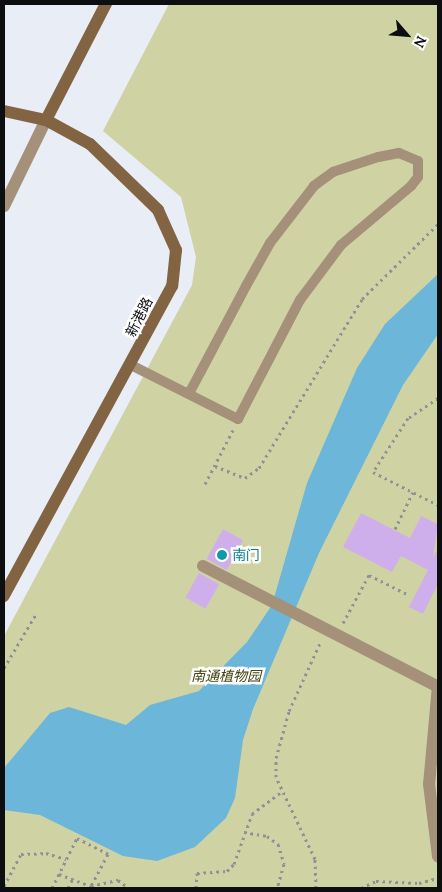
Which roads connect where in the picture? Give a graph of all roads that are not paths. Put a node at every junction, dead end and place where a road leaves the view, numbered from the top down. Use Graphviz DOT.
graph roads {
  1 [pos="106,4"];
  2 [pos="4,111"];
  3 [pos="46,120"];
  4 [pos="4,206"];
  5 [pos="131,365"];
  6 [pos="189,394"];
  7 [pos="203,566"];
  8 [pos="4,596"];
  9 [pos="438,687"];
  10 [pos="438,856"];
  1 -- 3 [label="street"];
  2 -- 3 [label="street, 新港路"];
  3 -- 4 [label="street"];
  3 -- 5 [label="street, 新港路"];
  5 -- 6 [label="lane"];
  5 -- 8 [label="street, 新港路"];
  7 -- 9 [label="street"];
  9 -- 10 [label="street"];
}
